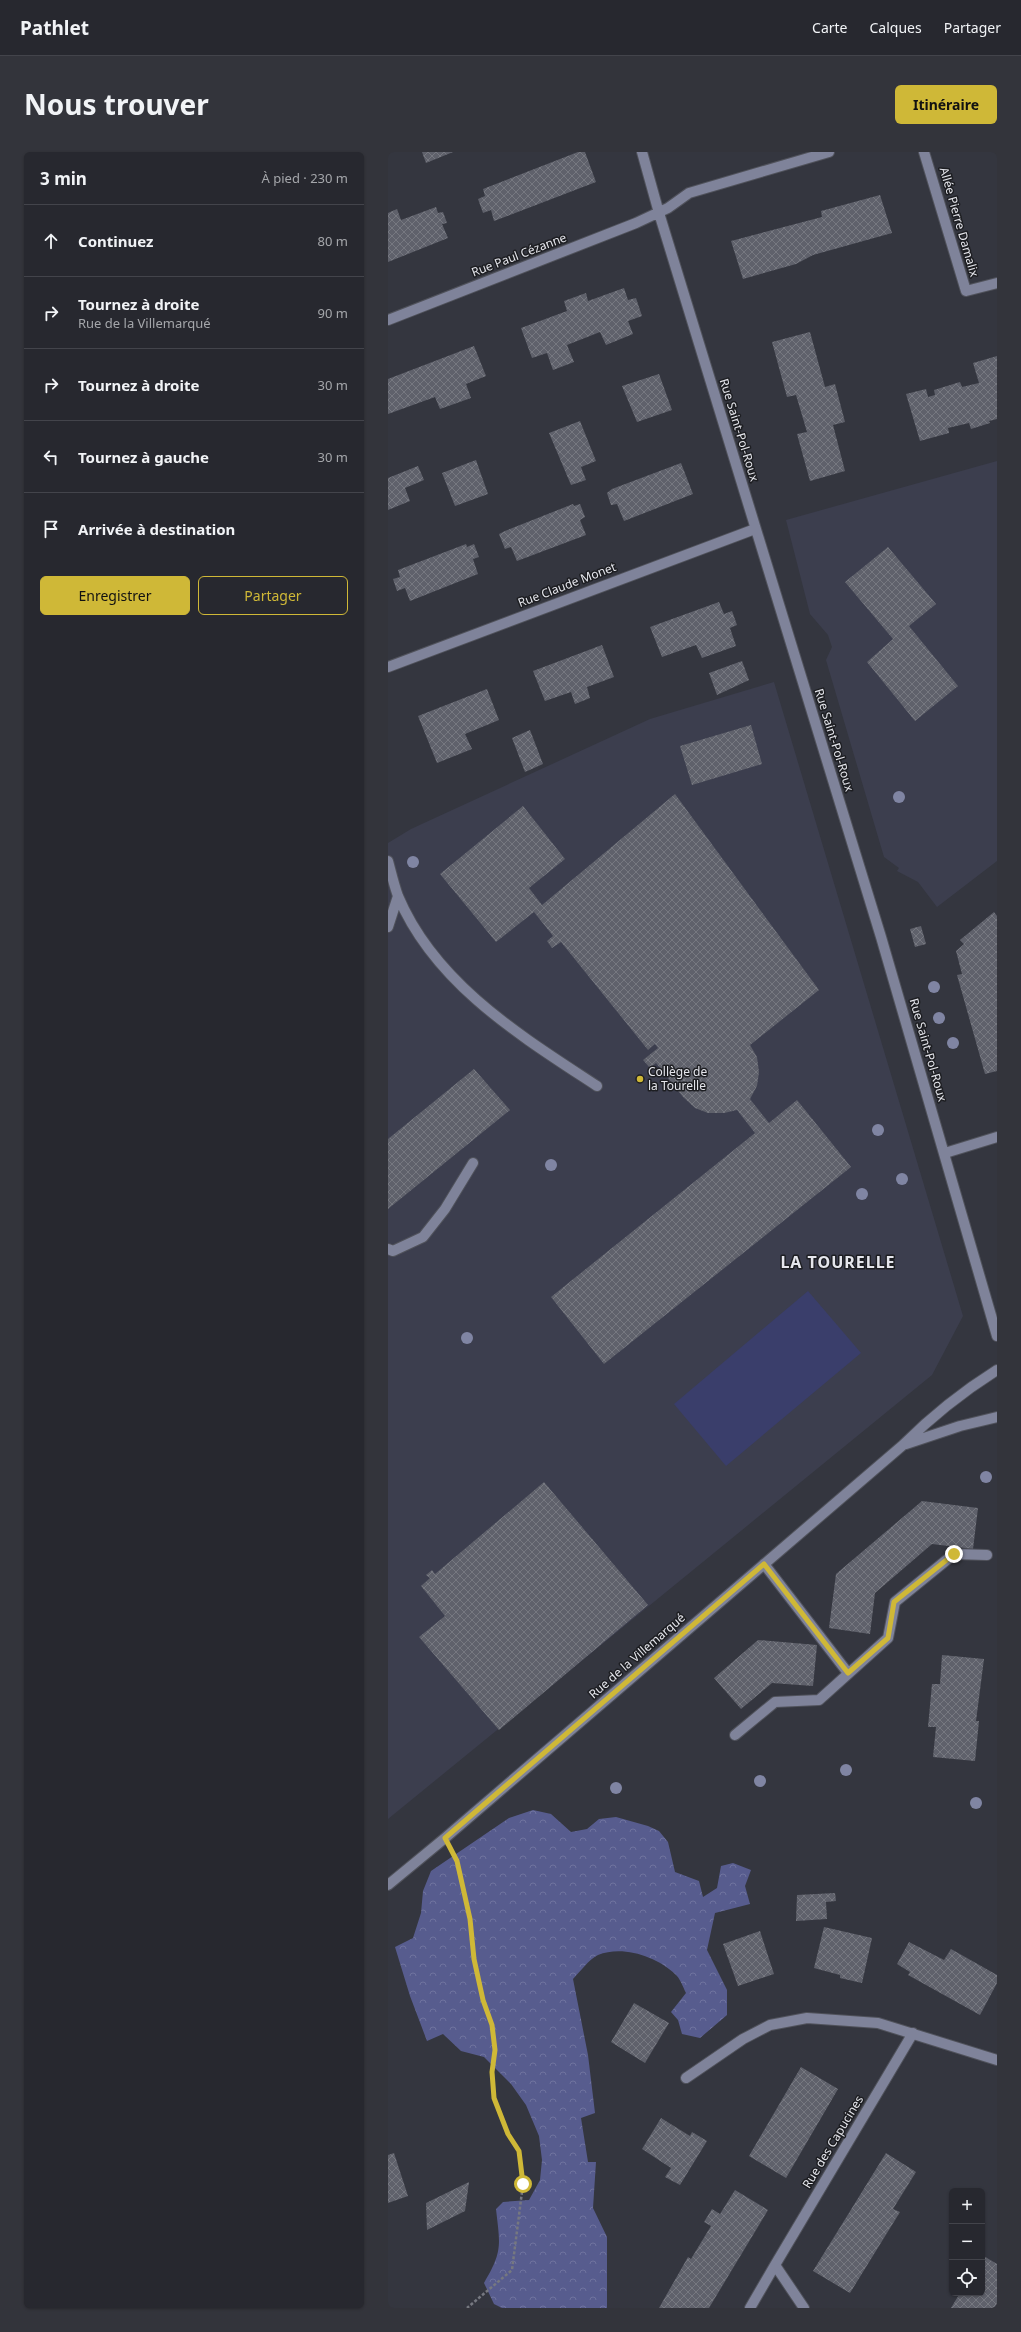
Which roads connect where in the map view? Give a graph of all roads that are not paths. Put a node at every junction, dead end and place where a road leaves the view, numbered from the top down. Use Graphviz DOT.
graph roads {
  1 [pos="642,152"];
  2 [pos="829,152"];
  3 [pos="924,152"];
  4 [pos="659,213"];
  5 [pos="997,283"];
  6 [pos="388,320"];
  7 [pos="755,529"];
  8 [pos="388,667"];
  9 [pos="388,861"];
  10 [pos="398,896"];
  11 [pos="388,927"];
  12 [pos="596,1086"];
  13 [pos="997,1137"];
  14 [pos="945,1153"];
  15 [pos="473,1163"];
  16 [pos="388,1249"];
  17 [pos="997,1336"];
  18 [pos="997,1370"];
  19 [pos="997,1417"];
  20 [pos="903,1445"];
  21 [pos="987,1555"];
  22 [pos="764,1564"];
  23 [pos="848,1673"];
  24 [pos="735,1735"];
  25 [pos="388,1885"];
  26 [pos="913,2033"];
  27 [pos="997,2060"];
  28 [pos="686,2078"];
  29 [pos="775,2265"];
  30 [pos="750,2308"];
  31 [pos="804,2308"];
  1 -- 4 [label="street, Rue Saint-Pol-Roux"];
  2 -- 4 [label="street"];
  3 -- 5 [label="street, Allée Pierre Damalix"];
  4 -- 6 [label="street, Rue Paul Cézanne"];
  4 -- 7 [label="street, Rue Saint-Pol-Roux"];
  7 -- 8 [label="street, Rue Claude Monet"];
  7 -- 14 [label="street, Rue Saint-Pol-Roux"];
  9 -- 10 [label="street"];
  10 -- 11 [label="street"];
  10 -- 12 [label="street"];
  13 -- 14 [label="street"];
  14 -- 17 [label="street, Rue Saint-Pol-Roux"];
  15 -- 16 [label="street"];
  18 -- 20 [label="street, Rue de la Villemarqué"];
  19 -- 20 [label="street, Rue de la Villemarqué"];
  20 -- 22 [label="street, Rue de la Villemarqué"];
  21 -- 23 [label="street"];
  22 -- 23 [label="street"];
  22 -- 25 [label="street, Rue de la Villemarqué"];
  23 -- 24 [label="street"];
  26 -- 27 [label="street"];
  26 -- 28 [label="street"];
  26 -- 29 [label="street, Rue des Capucines"];
  29 -- 30 [label="street, Rue des Capucines"];
  29 -- 31 [label="street"];
}
